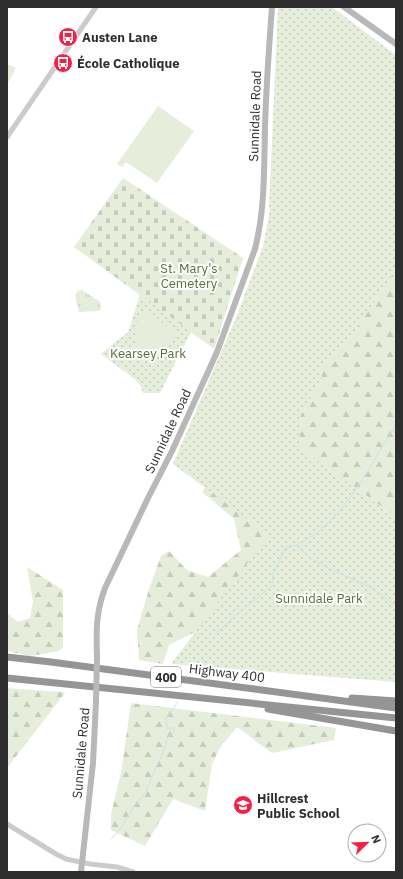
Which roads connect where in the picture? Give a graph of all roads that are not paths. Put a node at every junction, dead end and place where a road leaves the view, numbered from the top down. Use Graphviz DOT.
graph roads {
  1 [pos="96,7"];
  2 [pos="272,7"];
  3 [pos="344,7"];
  4 [pos="396,44"];
  5 [pos="7,137"];
  6 [pos="7,657"];
  7 [pos="7,678"];
  8 [pos="213,699"];
  9 [pos="325,699"];
  10 [pos="396,700"];
  11 [pos="396,708"];
  12 [pos="396,718"];
  13 [pos="396,731"];
  14 [pos="7,824"];
  15 [pos="82,863"];
  16 [pos="81,872"];
  17 [pos="133,872"];
  1 -- 5 [label="street"];
  2 -- 15 [label="main road, Sunnidale Road, bridge"];
  3 -- 4 [label="main road"];
  6 -- 9 [label="highway, Highway 400 / 400"];
  7 -- 8 [label="highway, Highway 400 / 400"];
  8 -- 12 [label="highway, Highway 400 / 400"];
  8 -- 13 [label="highway"];
  9 -- 10 [label="highway"];
  9 -- 11 [label="highway, Highway 400 / 400"];
  14 -- 15 [label="street"];
  15 -- 16 [label="main road, Sunnidale Road"];
  15 -- 17 [label="street"];
}
